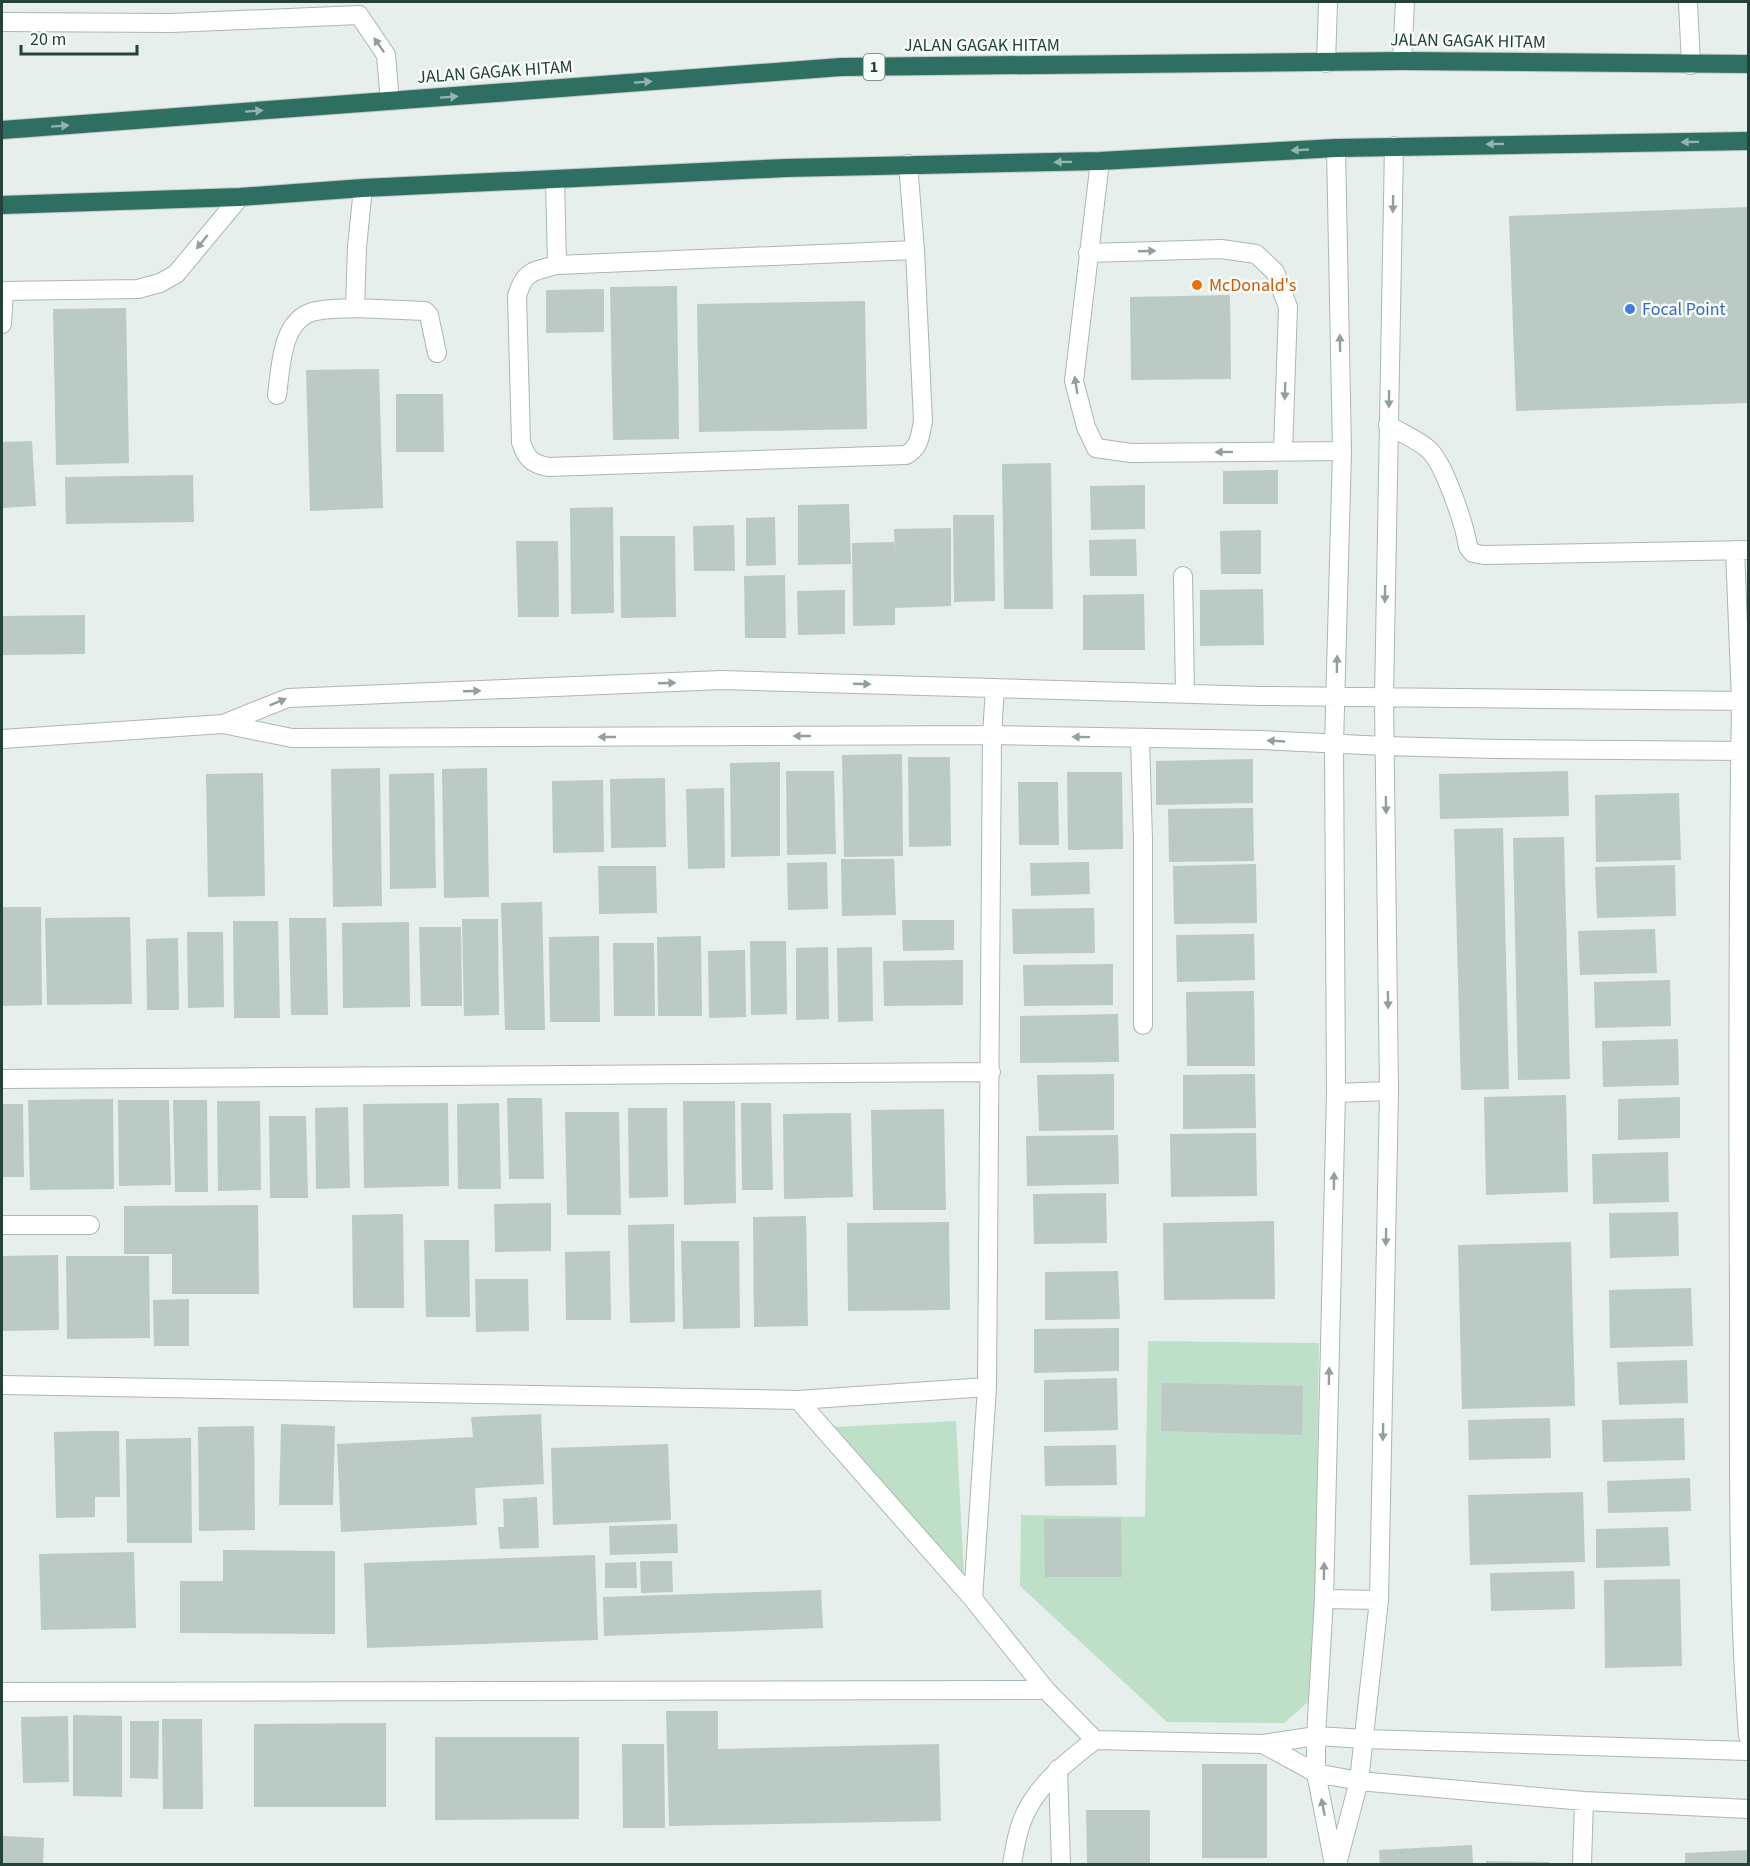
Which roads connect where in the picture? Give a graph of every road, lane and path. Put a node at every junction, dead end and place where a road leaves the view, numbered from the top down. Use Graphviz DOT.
graph roads {
  1 [pos="1328,2"];
  2 [pos="1405,2"];
  3 [pos="1688,2"];
  4 [pos="2,22"];
  5 [pos="1402,61"];
  6 [pos="1326,63"];
  7 [pos="1749,64"];
  8 [pos="1691,65"];
  9 [pos="390,101"];
  10 [pos="2,130"];
  11 [pos="1749,141"];
  12 [pos="1394,146"];
  13 [pos="1336,148"];
  14 [pos="1100,161"];
  15 [pos="909,164"];
  16 [pos="555,179"];
  17 [pos="363,188"];
  18 [pos="240,197"];
  19 [pos="2,205"];
  20 [pos="915,250"];
  21 [pos="1088,253"];
  22 [pos="556,265"];
  23 [pos="3,291"];
  24 [pos="355,308"];
  25 [pos="2,324"];
  26 [pos="437,353"];
  27 [pos="277,395"];
  28 [pos="1388,425"];
  29 [pos="1283,451"];
  30 [pos="1342,451"];
  31 [pos="1742,550"];
  32 [pos="1183,576"];
  33 [pos="994,688"];
  34 [pos="1185,693"];
  35 [pos="1336,697"];
  36 [pos="1384,698"];
  37 [pos="1745,701"];
  38 [pos="224,724"];
  39 [pos="992,735"];
  40 [pos="2,739"];
  41 [pos="1140,739"];
  42 [pos="1334,744"];
  43 [pos="1385,747"];
  44 [pos="1744,751"];
  45 [pos="1143,1025"];
  46 [pos="991,1072"];
  47 [pos="2,1079"];
  48 [pos="1389,1091"];
  49 [pos="1336,1093"];
  50 [pos="1743,1130"];
  51 [pos="2,1225"];
  52 [pos="90,1225"];
  53 [pos="2,1385"];
  54 [pos="987,1387"];
  55 [pos="798,1400"];
  56 [pos="1744,1407"];
  57 [pos="973,1599"];
  58 [pos="1324,1599"];
  59 [pos="1379,1600"];
  60 [pos="1046,1690"];
  61 [pos="2,1692"];
  62 [pos="1316,1736"];
  63 [pos="1749,1736"];
  64 [pos="1365,1739"];
  65 [pos="1095,1740"];
  66 [pos="1263,1744"];
  67 [pos="1749,1751"];
  68 [pos="1058,1769"];
  69 [pos="1316,1773"];
  70 [pos="1359,1781"];
  71 [pos="1584,1802"];
  72 [pos="1749,1809"];
  73 [pos="1012,1864"];
  74 [pos="1061,1864"];
  75 [pos="1335,1864"];
  76 [pos="1582,1864"];
  1 -- 6 [label="street"];
  2 -- 5 [label="street"];
  3 -- 8 [label="street"];
  9 -- 4 [label="street, one-way"];
  5 -- 6 [label="highway, JALAN GAGAK HITAM / 1"];
  5 -- 8 [label="highway, JALAN GAGAK HITAM / 1"];
  9 -- 6 [label="highway, JALAN GAGAK HITAM / 1, one-way"];
  7 -- 8 [label="highway, JALAN GAGAK HITAM / 1"];
  10 -- 9 [label="highway, JALAN GAGAK HITAM / 1, one-way"];
  11 -- 12 [label="highway, one-way"];
  12 -- 13 [label="highway"];
  12 -- 28 [label="street, one-way"];
  13 -- 14 [label="highway, one-way"];
  30 -- 13 [label="street, one-way"];
  14 -- 15 [label="highway, one-way"];
  14 -- 21 [label="street"];
  15 -- 16 [label="highway"];
  15 -- 20 [label="street"];
  16 -- 17 [label="highway"];
  16 -- 22 [label="street"];
  17 -- 18 [label="highway"];
  17 -- 24 [label="street"];
  18 -- 19 [label="highway"];
  18 -- 23 [label="street, one-way"];
  20 -- 22 [label="street"];
  20 -- 22 [label="street"];
  21 -- 29 [label="street, one-way"];
  29 -- 21 [label="street, one-way"];
  23 -- 25 [label="street"];
  24 -- 26 [label="street"];
  24 -- 27 [label="street"];
  28 -- 31 [label="street"];
  28 -- 36 [label="street, one-way"];
  29 -- 30 [label="street"];
  35 -- 30 [label="street, one-way"];
  31 -- 37 [label="street"];
  32 -- 34 [label="street"];
  33 -- 34 [label="street"];
  38 -- 33 [label="street, one-way"];
  33 -- 39 [label="street"];
  34 -- 35 [label="street"];
  35 -- 36 [label="street"];
  35 -- 42 [label="street"];
  36 -- 37 [label="street"];
  36 -- 43 [label="street"];
  37 -- 44 [label="street"];
  39 -- 38 [label="street, one-way"];
  38 -- 40 [label="street"];
  41 -- 39 [label="street, one-way"];
  39 -- 46 [label="street"];
  42 -- 41 [label="street, one-way"];
  41 -- 45 [label="street"];
  42 -- 43 [label="street"];
  42 -- 49 [label="street"];
  43 -- 44 [label="street"];
  43 -- 48 [label="street, one-way"];
  44 -- 50 [label="street"];
  46 -- 47 [label="street"];
  46 -- 54 [label="street"];
  48 -- 49 [label="street"];
  48 -- 59 [label="street, one-way"];
  58 -- 49 [label="street, one-way"];
  50 -- 56 [label="street"];
  51 -- 52 [label="street"];
  53 -- 55 [label="street"];
  54 -- 55 [label="street"];
  54 -- 57 [label="street"];
  55 -- 57 [label="street"];
  56 -- 63 [label="street"];
  57 -- 60 [label="street"];
  58 -- 59 [label="street"];
  58 -- 62 [label="street"];
  59 -- 64 [label="street"];
  60 -- 61 [label="street"];
  60 -- 65 [label="street"];
  62 -- 64 [label="street"];
  62 -- 66 [label="street"];
  62 -- 69 [label="street"];
  64 -- 67 [label="street"];
  64 -- 70 [label="street"];
  65 -- 66 [label="street"];
  65 -- 68 [label="street"];
  66 -- 69 [label="street"];
  68 -- 73 [label="street"];
  68 -- 74 [label="street"];
  69 -- 70 [label="street"];
  75 -- 69 [label="street, one-way"];
  70 -- 71 [label="street"];
  70 -- 75 [label="street"];
  71 -- 72 [label="street"];
  71 -- 76 [label="street"];
}
